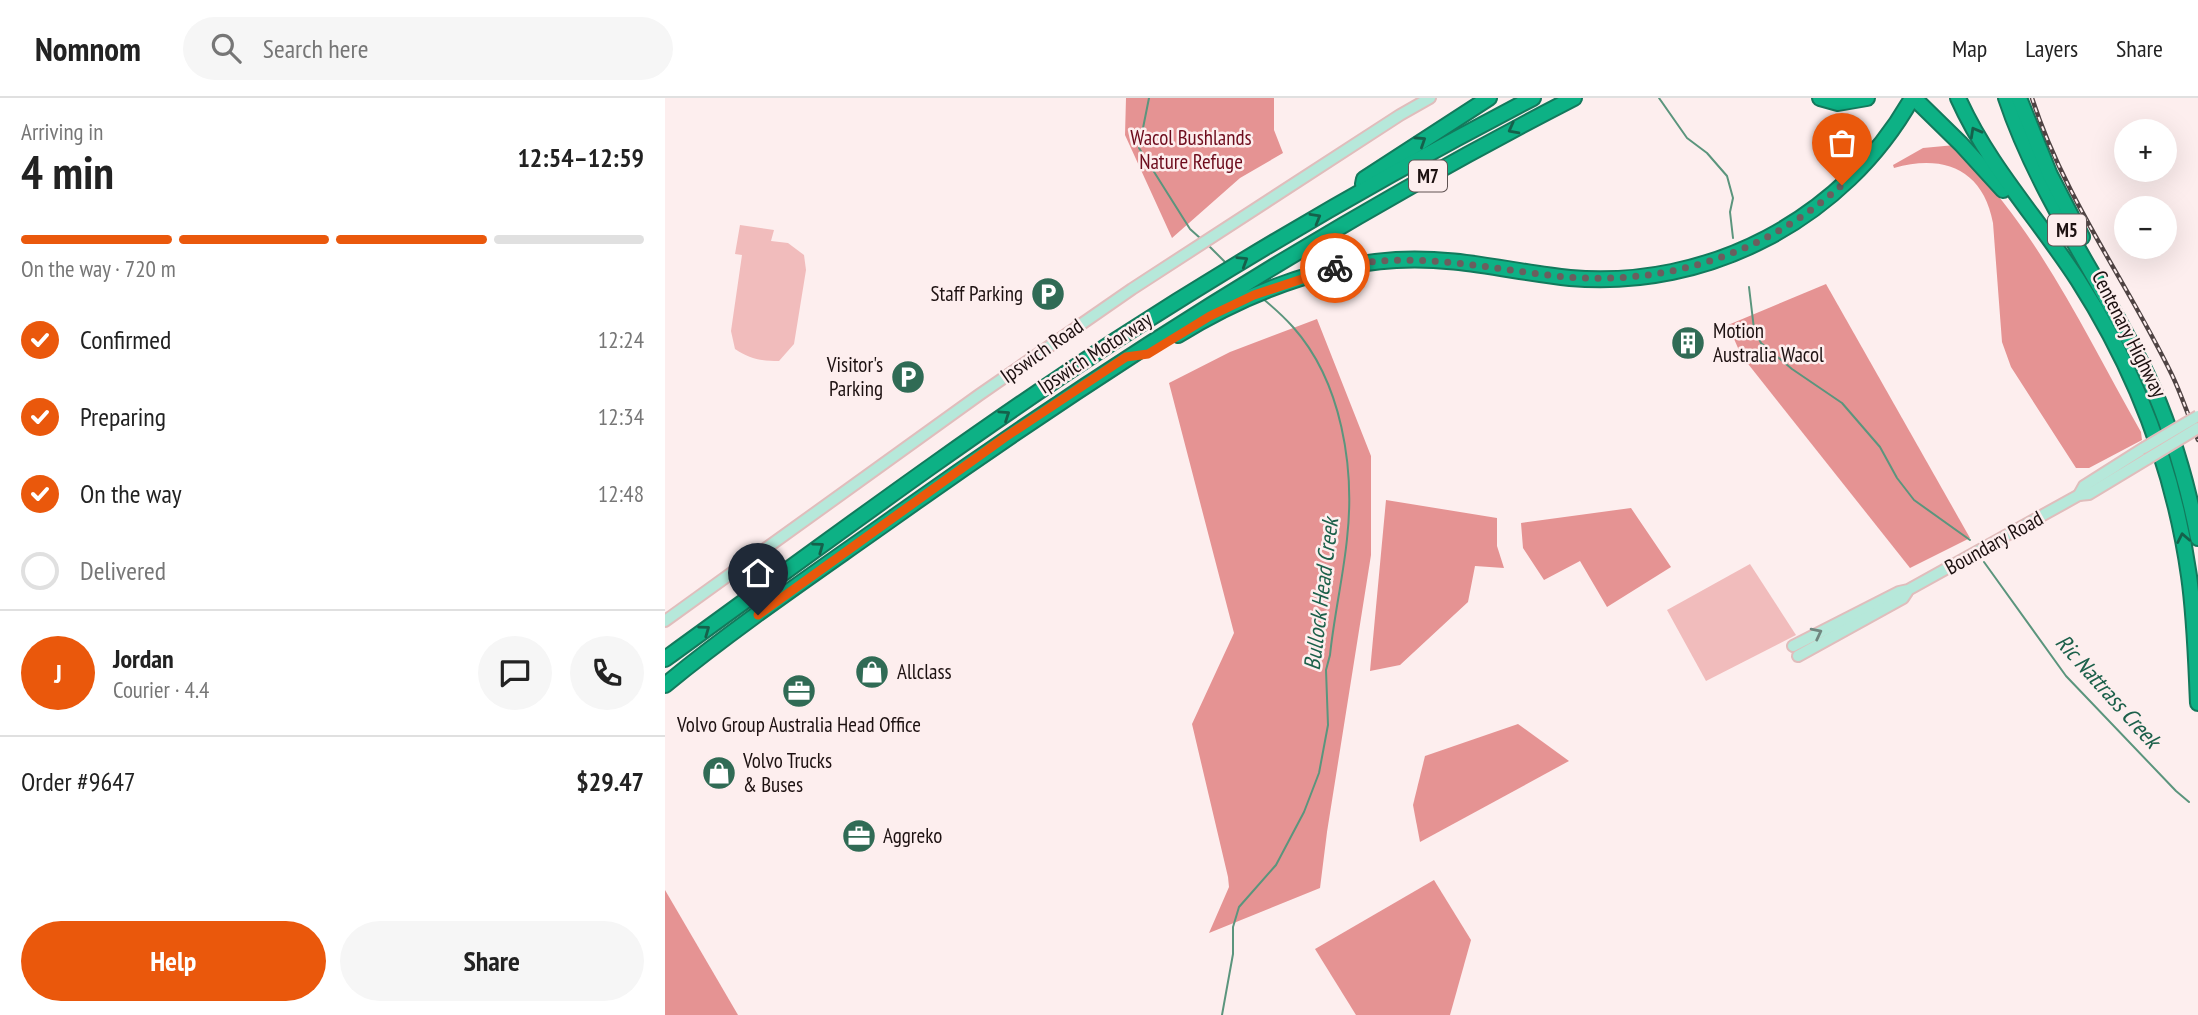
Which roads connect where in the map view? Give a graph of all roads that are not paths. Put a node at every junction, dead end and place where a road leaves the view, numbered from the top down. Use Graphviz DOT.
graph roads {
  1 [pos="1430,98"];
  2 [pos="1489,98"];
  3 [pos="1532,98"];
  4 [pos="1574,98"];
  5 [pos="1819,98"];
  6 [pos="1867,98"];
  7 [pos="1958,98"];
  8 [pos="2006,98"];
  9 [pos="2019,98"];
  10 [pos="1915,99"];
  11 [pos="1360,192"];
  12 [pos="2023,206"];
  13 [pos="1232,298"];
  14 [pos="2138,358"];
  15 [pos="2198,416"];
  16 [pos="2198,428"];
  17 [pos="2145,454"];
  18 [pos="2198,538"];
  19 [pos="665,621"];
  20 [pos="1796,651"];
  21 [pos="665,659"];
  22 [pos="665,685"];
  23 [pos="2198,703"];
  1 -- 19 [label="street, Ipswich Road"];
  11 -- 2 [label="highway, one-way"];
  3 -- 11 [label="highway, Ipswich Motorway / M7"];
  4 -- 13 [label="highway, M7, one-way"];
  5 -- 6 [label="highway"];
  12 -- 7 [label="highway, Centenary Highway / M5, one-way"];
  8 -- 14 [label="highway, Centenary Highway / M5"];
  9 -- 14 [label="highway"];
  10 -- 12 [label="highway"];
  10 -- 13 [label="highway"];
  21 -- 11 [label="highway, Ipswich Motorway / M7, one-way"];
  23 -- 12 [label="highway, Centenary Highway / M5, one-way"];
  13 -- 22 [label="highway, Ipswich Motorway"];
  14 -- 18 [label="highway, Centenary Highway / M5"];
  15 -- 17 [label="street, Boundary Road, bridge"];
  16 -- 17 [label="street, Boundary Road, bridge"];
  17 -- 20 [label="street, Boundary Road"];
}
